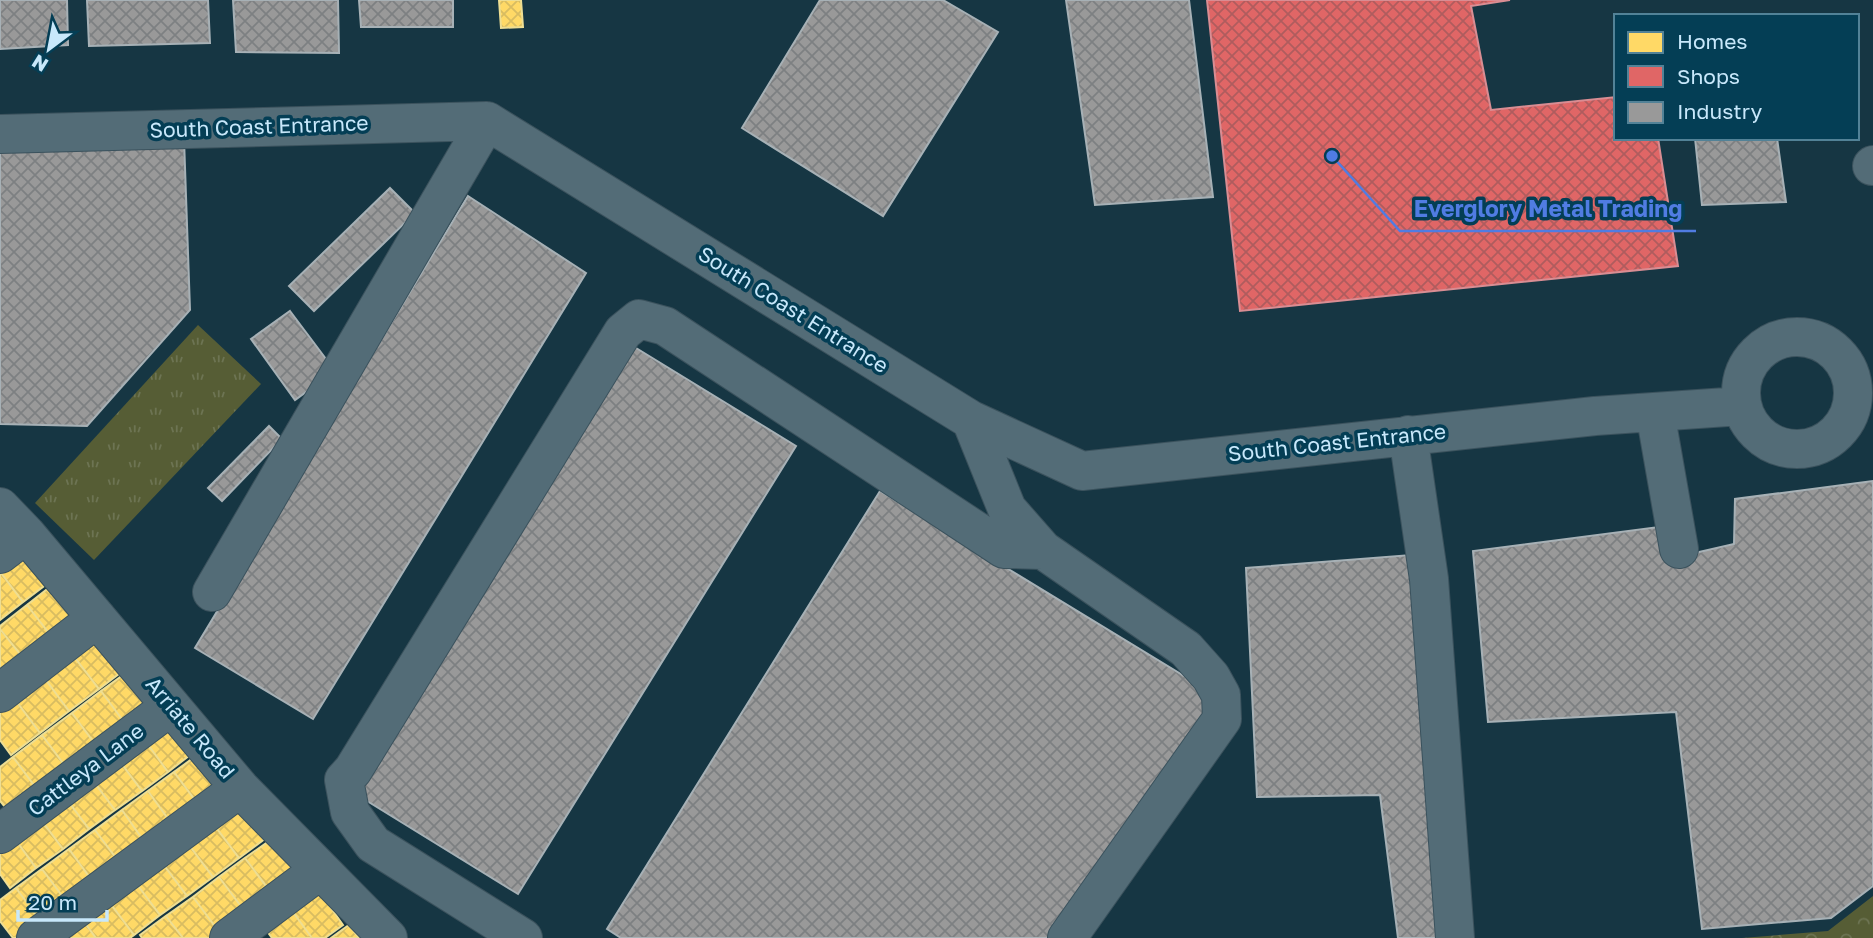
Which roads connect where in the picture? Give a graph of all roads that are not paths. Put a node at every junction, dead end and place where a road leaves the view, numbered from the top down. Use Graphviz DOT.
graph roads {
  1 [pos="487,121"];
  2 [pos="0,134"];
  3 [pos="1742,406"];
  4 [pos="1656,412"];
  5 [pos="971,420"];
  6 [pos="1408,435"];
  7 [pos="7,526"];
  8 [pos="1679,549"];
  9 [pos="1043,550"];
  10 [pos="212,592"];
  11 [pos="97,618"];
  12 [pos="0,693"];
  13 [pos="172,706"];
  14 [pos="240,788"];
  15 [pos="0,834"];
  16 [pos="320,870"];
  17 [pos="36,938"];
  18 [pos="229,938"];
  19 [pos="388,938"];
  20 [pos="523,938"];
  21 [pos="1067,938"];
  22 [pos="1455,938"];
  1 -- 2 [label="street, South Coast Entrance"];
  1 -- 5 [label="street, South Coast Entrance"];
  1 -- 10 [label="street"];
  3 -- 4 [label="street, South Coast Entrance"];
  4 -- 6 [label="street, South Coast Entrance"];
  4 -- 8 [label="street"];
  5 -- 6 [label="street, South Coast Entrance"];
  5 -- 9 [label="street"];
  6 -- 22 [label="street"];
  7 -- 11 [label="street, Arriate Road"];
  9 -- 20 [label="street"];
  9 -- 21 [label="street"];
  11 -- 12 [label="street"];
  11 -- 13 [label="street, Arriate Road"];
  13 -- 14 [label="street, Arriate Road"];
  13 -- 15 [label="street, Cattleya Lane"];
  14 -- 16 [label="street, Arriate Road"];
  14 -- 17 [label="street"];
  16 -- 18 [label="street"];
  16 -- 19 [label="street, Arriate Road"];
}
